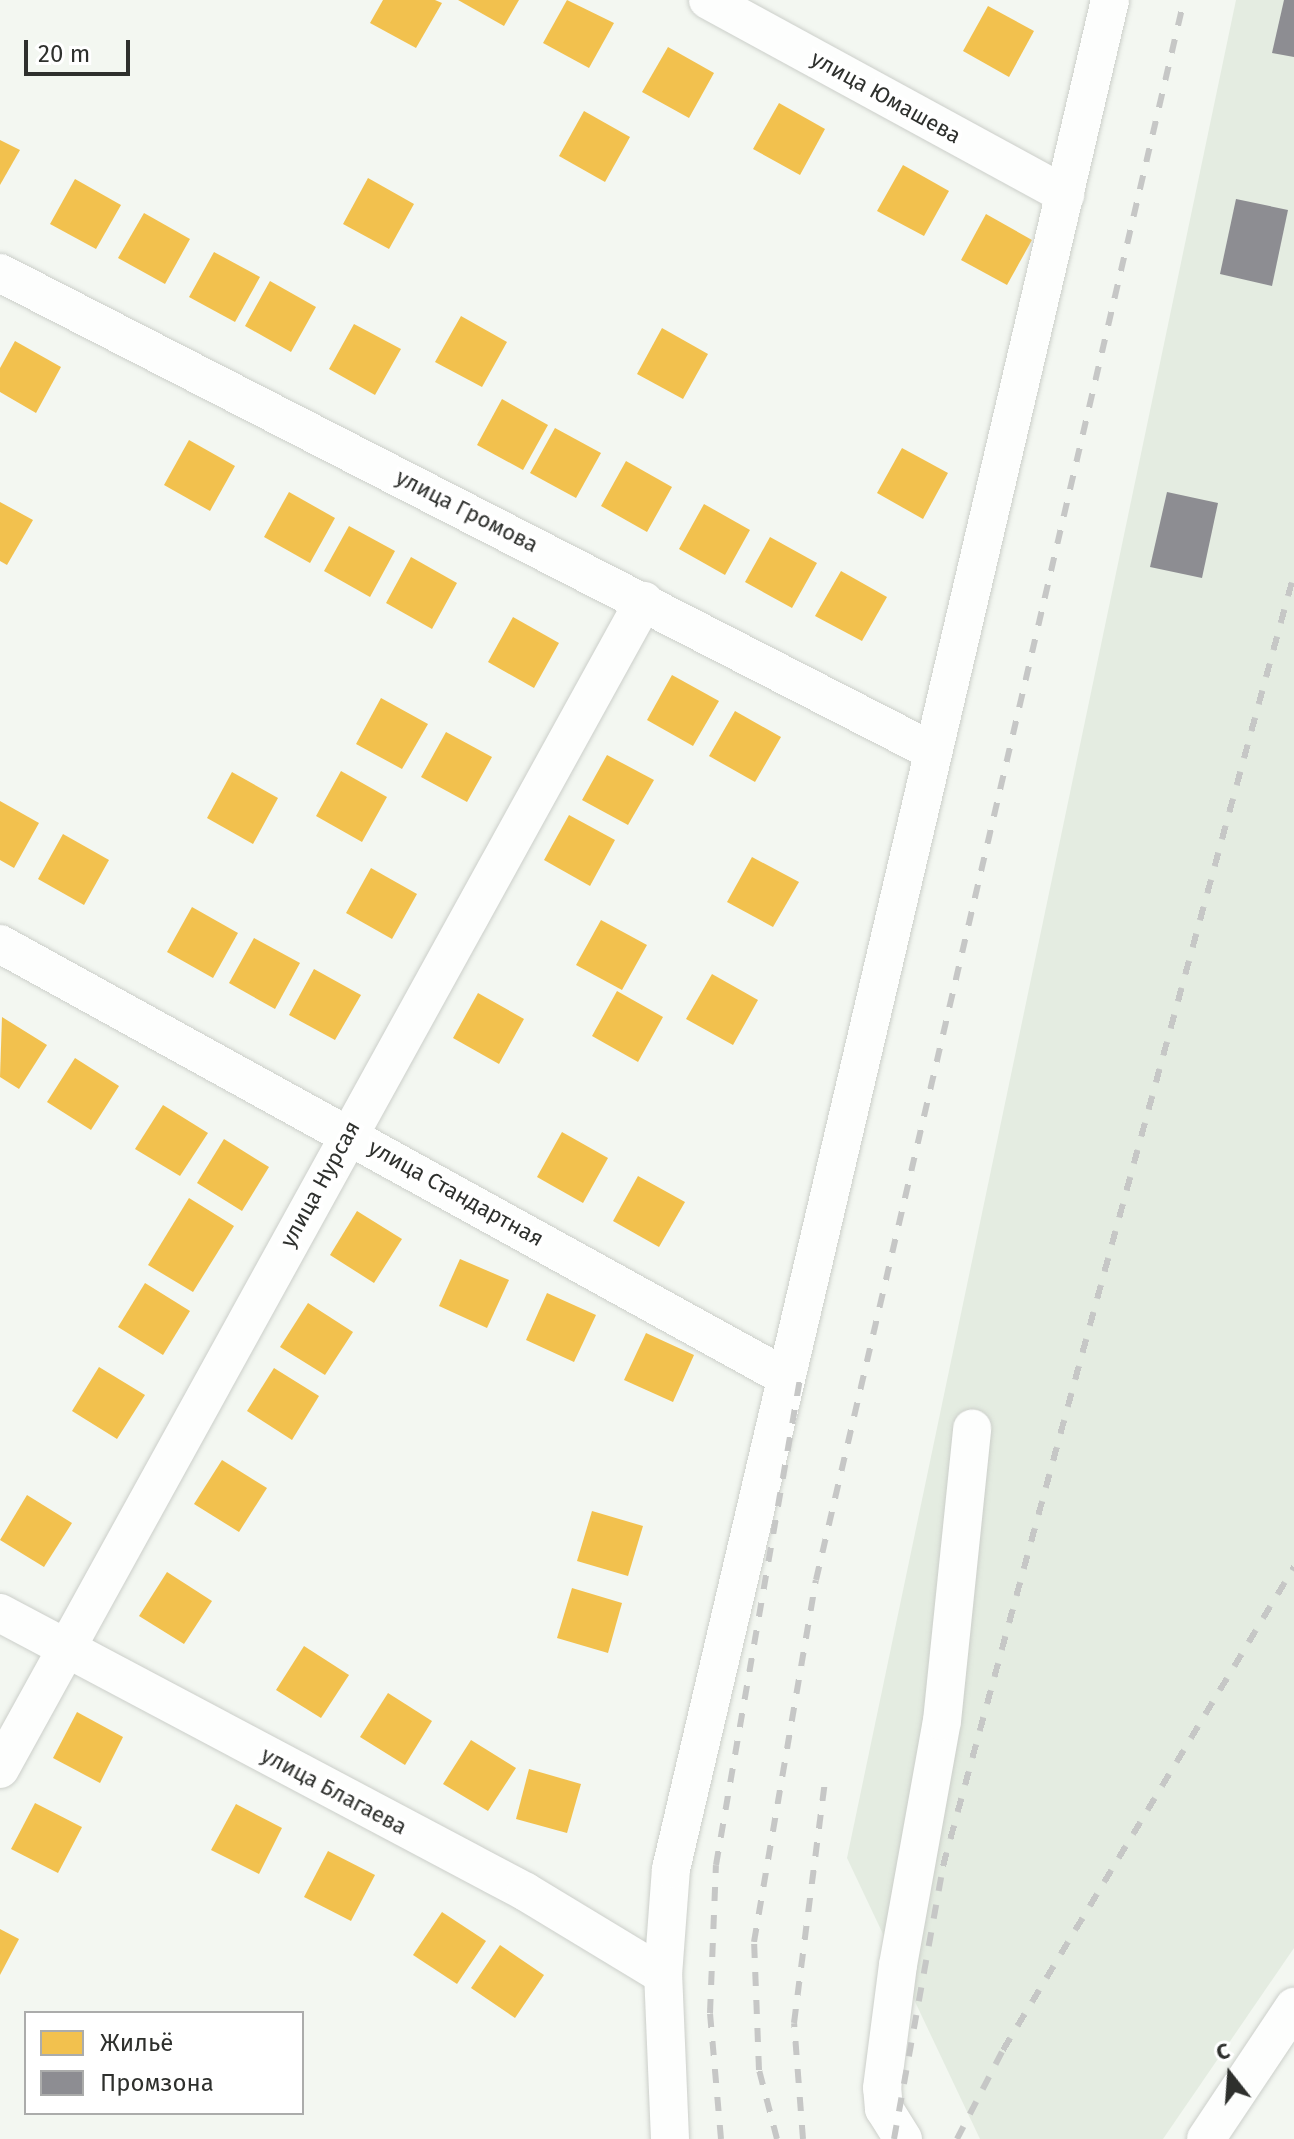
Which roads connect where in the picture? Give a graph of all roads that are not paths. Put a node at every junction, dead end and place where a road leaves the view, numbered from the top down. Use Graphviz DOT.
graph roads {
  1 [pos="708,0"];
  2 [pos="1110,0"];
  3 [pos="1065,195"];
  4 [pos="0,273"];
  5 [pos="644,601"];
  6 [pos="932,751"];
  7 [pos="0,944"];
  8 [pos="348,1134"];
  9 [pos="784,1376"];
  10 [pos="972,1429"];
  11 [pos="0,1613"];
  12 [pos="65,1649"];
  13 [pos="0,1769"];
  14 [pos="663,1975"];
  15 [pos="1294,2007"];
  16 [pos="670,2139"];
  17 [pos="903,2139"];
  18 [pos="1206,2139"];
  1 -- 3 [label="street, улица Юмашева"];
  2 -- 3 [label="street"];
  3 -- 6 [label="street"];
  4 -- 5 [label="street, улица Громова"];
  5 -- 6 [label="street, улица Громова"];
  5 -- 8 [label="street, улица Нурсая"];
  6 -- 9 [label="street"];
  7 -- 8 [label="street, улица Стандартная"];
  8 -- 9 [label="street, улица Стандартная"];
  8 -- 12 [label="street, улица Нурсая"];
  9 -- 14 [label="street"];
  10 -- 17 [label="street"];
  11 -- 12 [label="street, улица Благаева"];
  12 -- 13 [label="street, улица Нурсая"];
  12 -- 14 [label="street, улица Благаева"];
  14 -- 16 [label="street"];
  15 -- 18 [label="street"];
}
